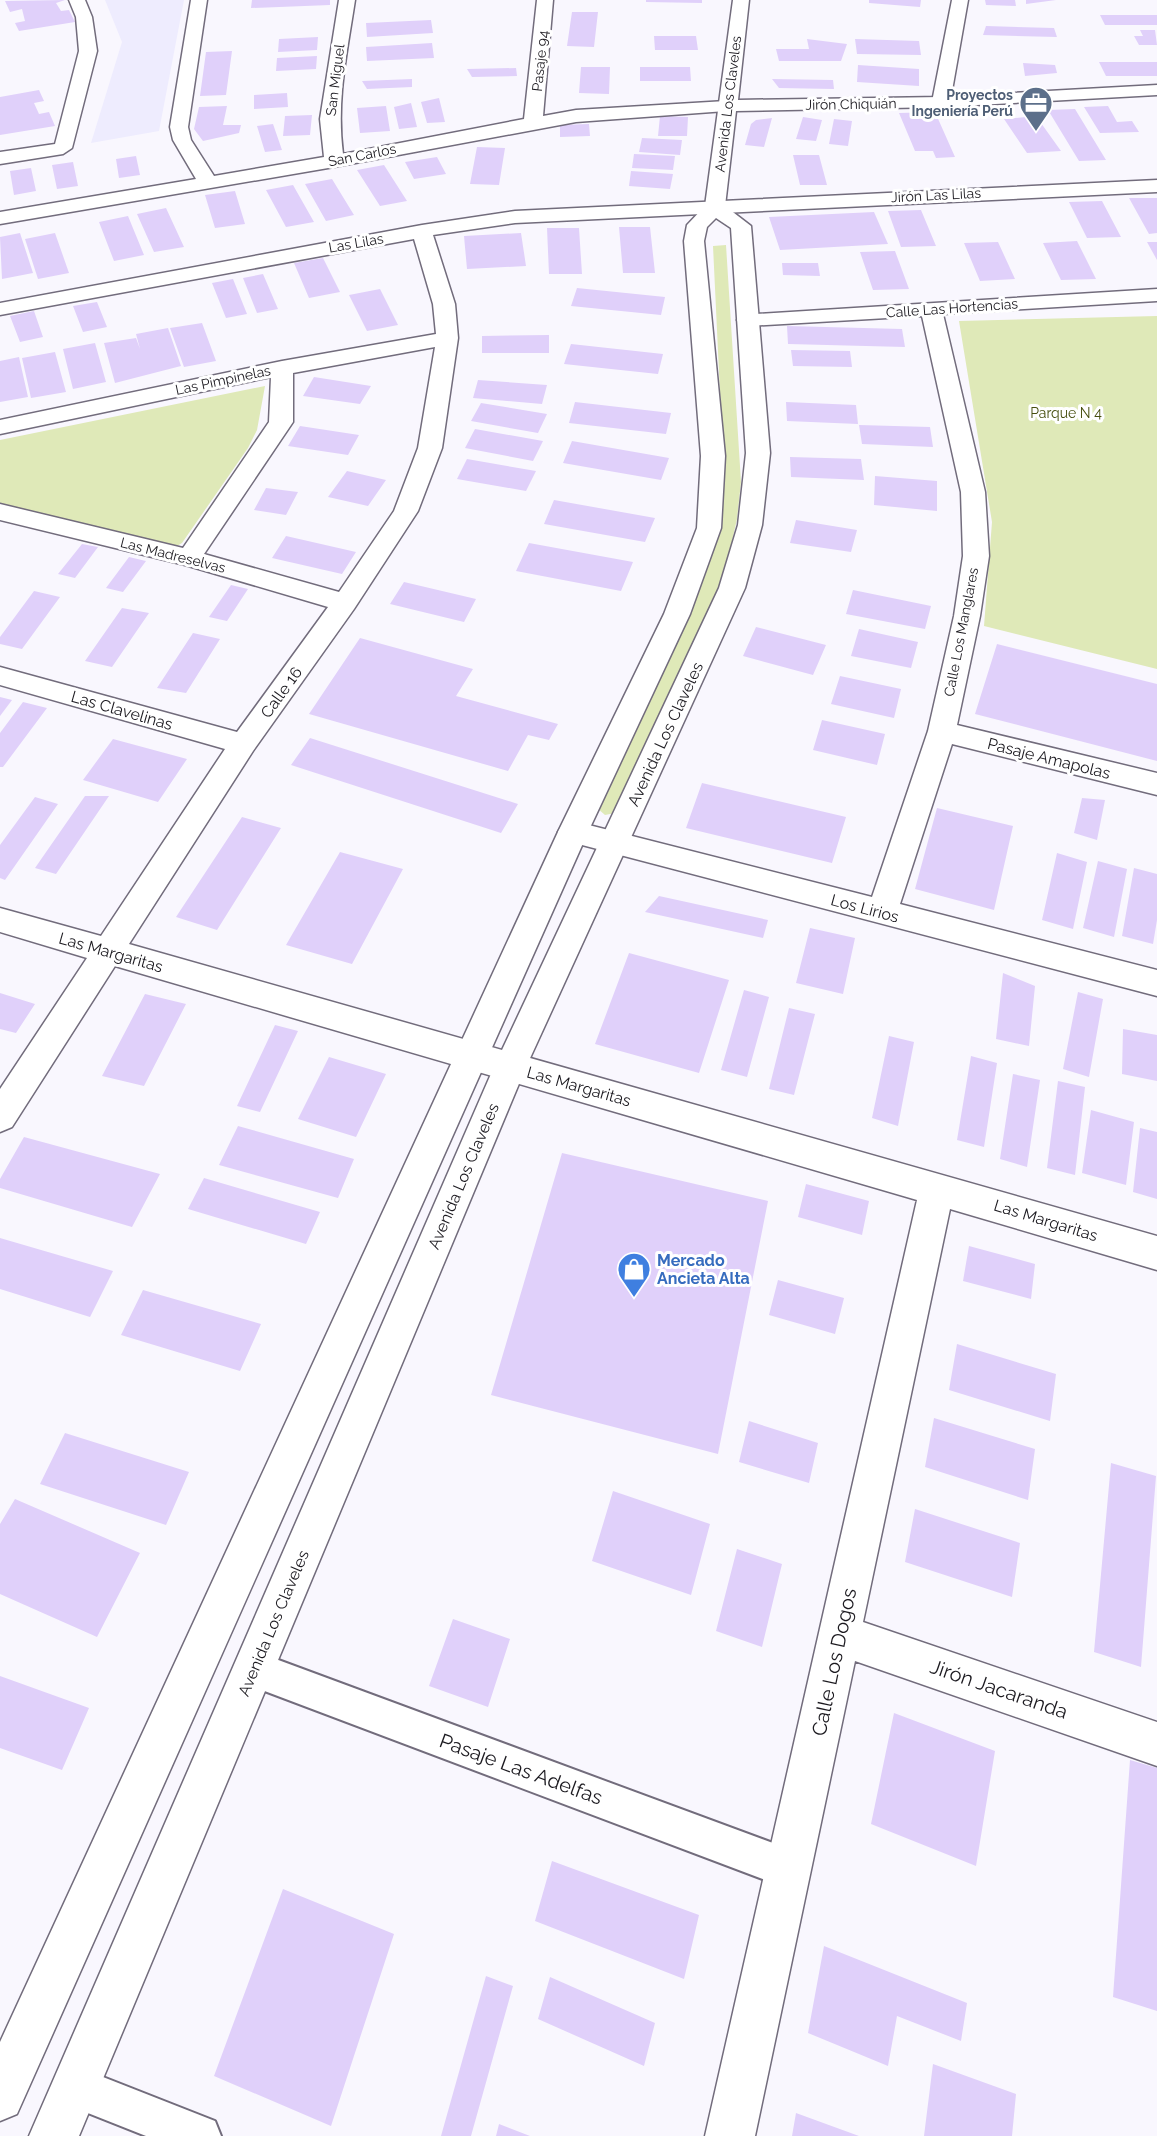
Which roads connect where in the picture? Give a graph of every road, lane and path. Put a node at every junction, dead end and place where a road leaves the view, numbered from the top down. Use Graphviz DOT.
graph roads {
  1 [pos="77,0"];
  2 [pos="199,0"];
  3 [pos="347,0"];
  4 [pos="545,0"];
  5 [pos="741,0"];
  6 [pos="960,0"];
  7 [pos="1157,90"];
  8 [pos="941,102"];
  9 [pos="726,106"];
  10 [pos="532,123"];
  11 [pos="0,159"];
  12 [pos="334,161"];
  13 [pos="207,180"];
  14 [pos="1157,186"];
  15 [pos="715,208"];
  16 [pos="0,218"];
  17 [pos="422,231"];
  18 [pos="1157,295"];
  19 [pos="0,309"];
  20 [pos="931,309"];
  21 [pos="748,320"];
  22 [pos="447,338"];
  23 [pos="282,368"];
  24 [pos="0,428"];
  25 [pos="0,512"];
  26 [pos="189,558"];
  27 [pos="345,603"];
  28 [pos="0,676"];
  29 [pos="942,731"];
  30 [pos="243,744"];
  31 [pos="1157,784"];
  32 [pos="573,832"];
  33 [pos="615,843"];
  34 [pos="882,913"];
  35 [pos="0,920"];
  36 [pos="109,952"];
  37 [pos="1157,983"];
  38 [pos="471,1055"];
  39 [pos="510,1067"];
  40 [pos="0,1116"];
  41 [pos="937,1188"];
  42 [pos="1157,1253"];
  43 [pos="840,1635"];
  44 [pos="254,1669"];
  45 [pos="1157,1744"];
  46 [pos="789,1869"];
  47 [pos="75,2087"];
  48 [pos="0,2097"];
  49 [pos="54,2136"];
  50 [pos="200,2136"];
  51 [pos="730,2136"];
  1 -- 11 [label="street"];
  2 -- 13 [label="street"];
  3 -- 12 [label="street, San Miguel"];
  4 -- 10 [label="street, Pasaje 94"];
  5 -- 9 [label="street, Avenida Los Claveles"];
  6 -- 8 [label="street"];
  7 -- 8 [label="street, Jirón Chiquián"];
  8 -- 9 [label="street, Jirón Chiquián"];
  9 -- 10 [label="street, San Carlos"];
  9 -- 15 [label="street, Avenida Los Claveles"];
  10 -- 12 [label="street, San Carlos"];
  12 -- 13 [label="street, San Carlos"];
  13 -- 16 [label="street, San Carlos"];
  14 -- 15 [label="street, Jirón Las Lilas"];
  15 -- 17 [label="street, Las Lilas"];
  15 -- 21 [label="street, Avenida Los Claveles"];
  15 -- 32 [label="street"];
  17 -- 19 [label="street, Las Lilas"];
  17 -- 22 [label="street, Calle 16"];
  18 -- 20 [label="street, Calle Las Hortencias"];
  20 -- 21 [label="street, Calle Las Hortencias"];
  20 -- 29 [label="street, Calle Los Manglares"];
  21 -- 33 [label="street, Avenida Los Claveles"];
  22 -- 23 [label="street, Las Pimpinelas"];
  22 -- 27 [label="street, Calle 16"];
  23 -- 24 [label="street, Las Pimpinelas"];
  23 -- 26 [label="street"];
  25 -- 26 [label="street, Las Madreselvas"];
  26 -- 27 [label="street, Las Madreselvas"];
  27 -- 30 [label="street, Calle 16"];
  28 -- 30 [label="street, Las Clavelinas"];
  29 -- 31 [label="street, Pasaje Amapolas"];
  29 -- 34 [label="street, Calle Los Manglares"];
  30 -- 36 [label="street, Calle 16"];
  32 -- 33 [label="street, Los Lirios"];
  32 -- 38 [label="street"];
  33 -- 34 [label="street, Los Lirios"];
  33 -- 39 [label="street, Avenida Los Claveles"];
  34 -- 37 [label="street, Los Lirios"];
  35 -- 36 [label="street, Las Margaritas"];
  36 -- 38 [label="street, Las Margaritas"];
  36 -- 40 [label="street, Calle 16"];
  38 -- 39 [label="street, Las Margaritas"];
  38 -- 48 [label="street"];
  39 -- 41 [label="street, Las Margaritas"];
  39 -- 44 [label="street, Avenida Los Claveles"];
  41 -- 42 [label="street, Las Margaritas"];
  41 -- 43 [label="street, Calle Los Dogos"];
  43 -- 45 [label="street, Jirón Jacaranda"];
  43 -- 46 [label="street, Calle Los Dogos"];
  44 -- 46 [label="lane, Pasaje Las Adelfas"];
  44 -- 47 [label="street, Avenida Los Claveles"];
  46 -- 51 [label="street, Calle Los Dogos"];
  47 -- 49 [label="street, Avenida Los Claveles"];
  47 -- 50 [label="lane"];
}
